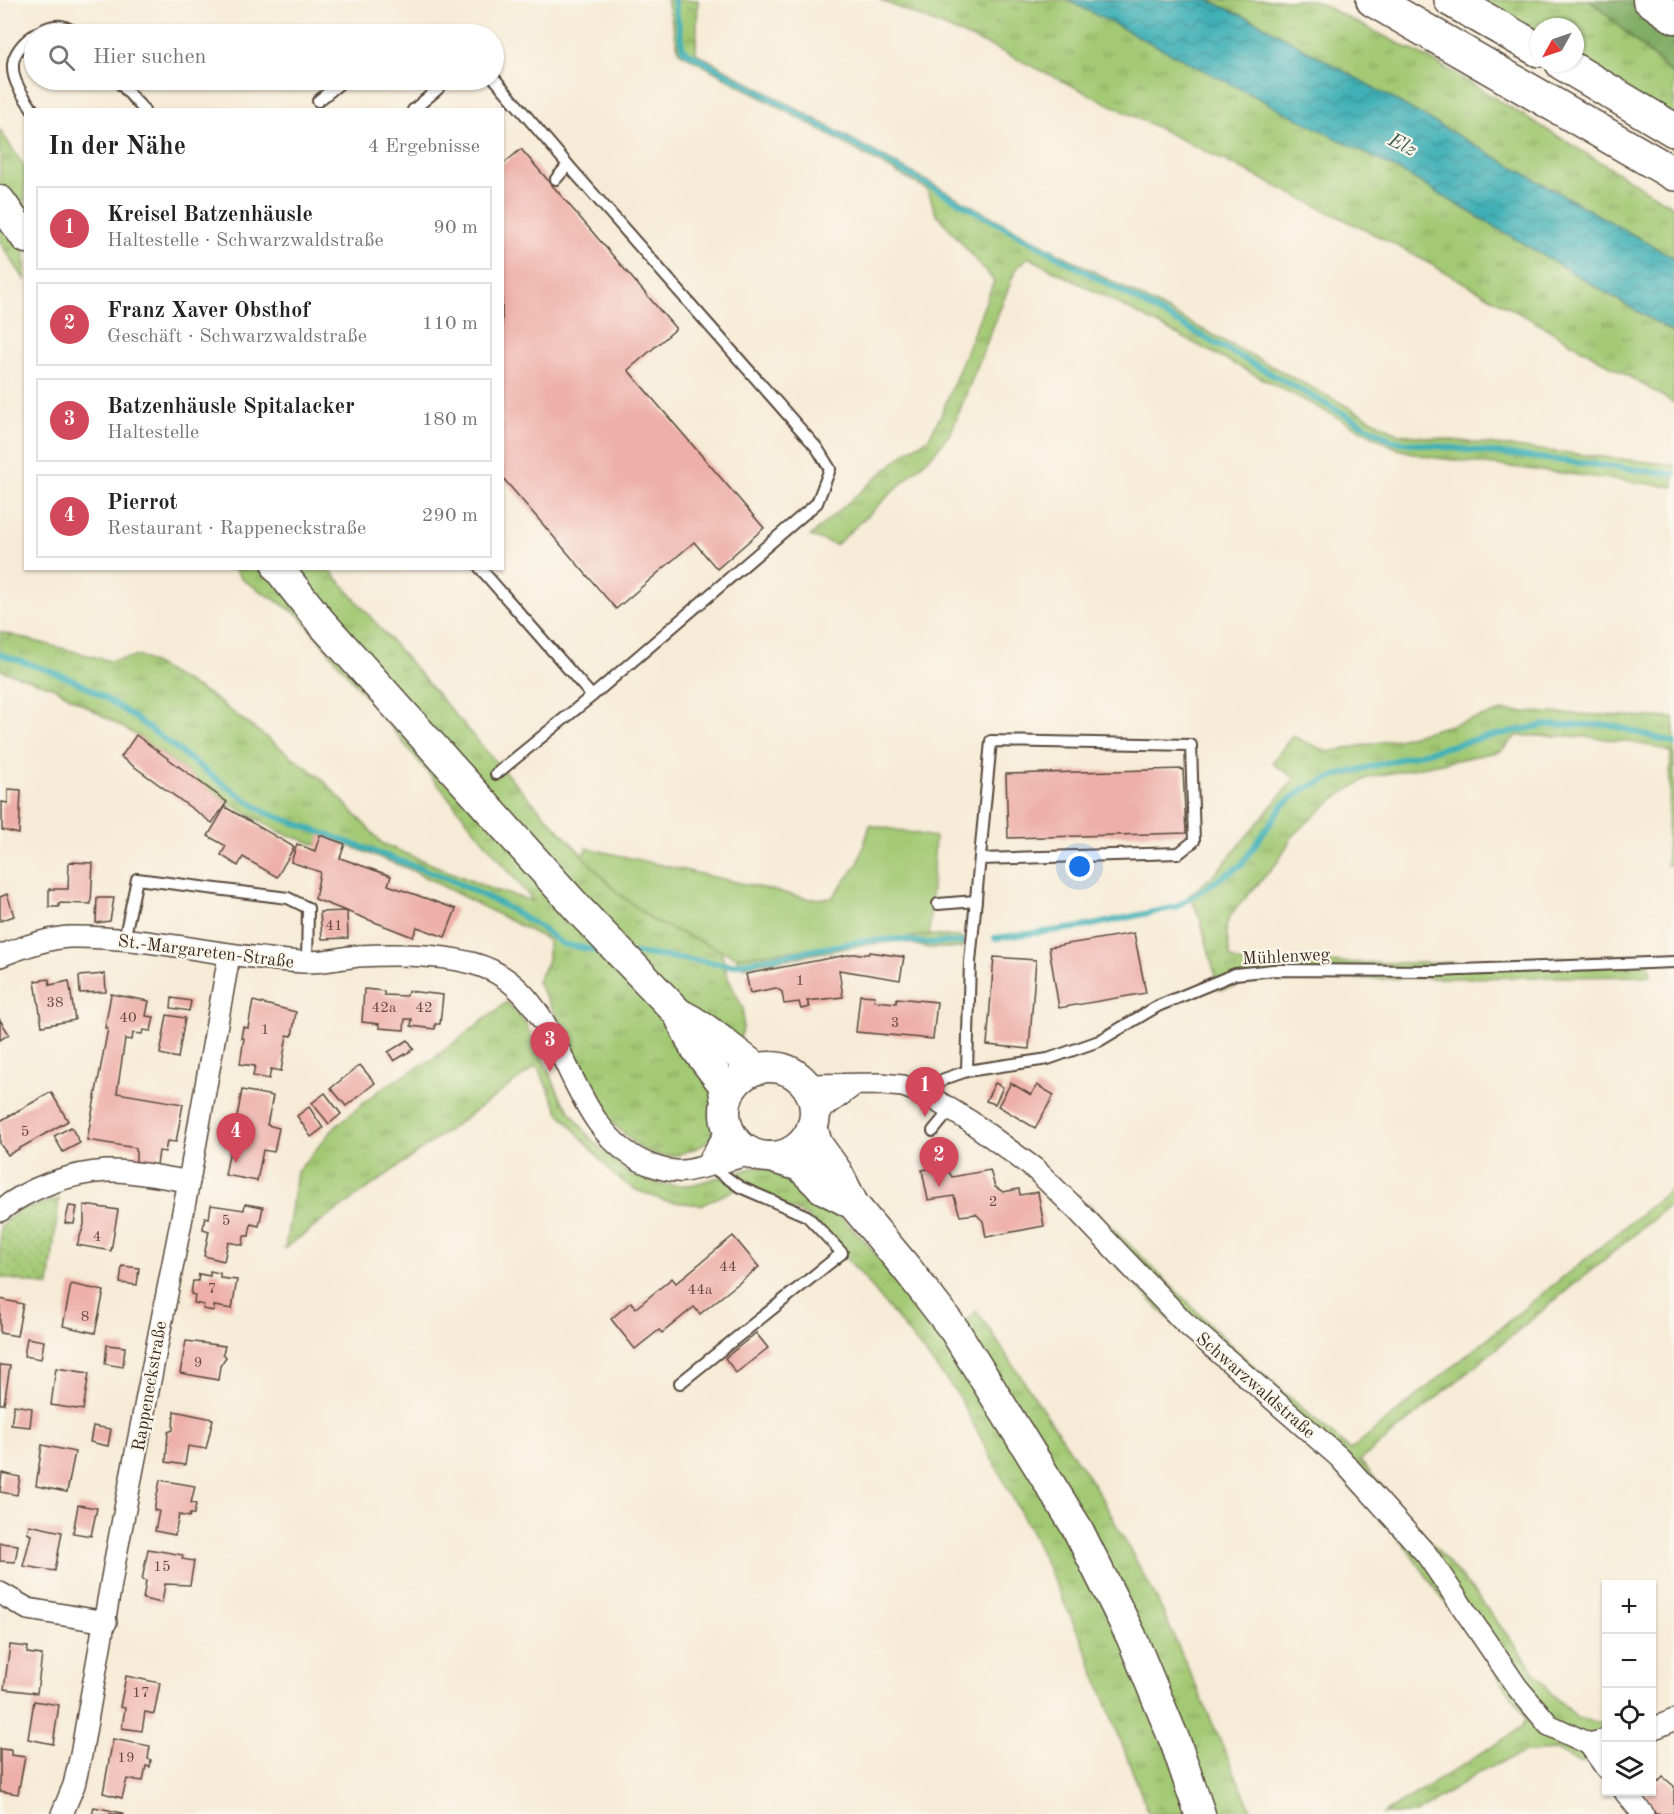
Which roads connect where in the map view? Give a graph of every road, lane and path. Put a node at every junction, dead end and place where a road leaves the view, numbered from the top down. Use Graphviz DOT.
graph roads {
  1 [pos="1373,0"];
  2 [pos="1451,0"];
  3 [pos="1648,0"];
  4 [pos="1674,18"];
  5 [pos="24,45"];
  6 [pos="1530,45"];
  7 [pos="1577,72"];
  8 [pos="126,90"];
  9 [pos="332,90"];
  10 [pos="437,90"];
  11 [pos="504,90"];
  12 [pos="318,101"];
  13 [pos="32,108"];
  14 [pos="142,108"];
  15 [pos="415,108"];
  16 [pos="1674,130"];
  17 [pos="568,165"];
  18 [pos="1674,174"];
  19 [pos="556,179"];
  20 [pos="0,201"];
  21 [pos="24,235"];
  22 [pos="280,570"];
  23 [pos="482,570"];
  24 [pos="592,696"];
  25 [pos="496,774"];
  26 [pos="980,859"];
  27 [pos="976,901"];
  28 [pos="938,904"];
  29 [pos="123,940"];
  30 [pos="0,956"];
  31 [pos="229,956"];
  32 [pos="1674,962"];
  33 [pos="307,963"];
  34 [pos="678,1013"];
  35 [pos="758,1069"];
  36 [pos="967,1071"];
  37 [pos="806,1085"];
  38 [pos="854,1085"];
  39 [pos="927,1095"];
  40 [pos="951,1109"];
  41 [pos="727,1116"];
  42 [pos="813,1121"];
  43 [pos="933,1131"];
  44 [pos="762,1155"];
  45 [pos="707,1164"];
  46 [pos="189,1181"];
  47 [pos="853,1204"];
  48 [pos="0,1211"];
  49 [pos="680,1383"];
  50 [pos="0,1593"];
  51 [pos="106,1622"];
  52 [pos="1674,1720"];
  53 [pos="1656,1727"];
  54 [pos="1598,1742"];
  55 [pos="1629,1796"];
  56 [pos="62,1814"];
  57 [pos="1200,1814"];
  58 [pos="1643,1814"];
  1 -- 18 [label="highway"];
  2 -- 6 [label="highway"];
  3 -- 4 [label="main road"];
  5 -- 13 [label="lane"];
  7 -- 16 [label="highway"];
  8 -- 14 [label="lane"];
  9 -- 12 [label="lane"];
  10 -- 15 [label="lane"];
  11 -- 17 [label="lane"];
  17 -- 19 [label="lane"];
  17 -- 24 [label="lane"];
  20 -- 21 [label="main road"];
  22 -- 34 [label="main road"];
  23 -- 24 [label="lane"];
  24 -- 25 [label="lane"];
  26 -- 26 [label="lane"];
  26 -- 27 [label="lane"];
  27 -- 28 [label="lane"];
  27 -- 36 [label="lane"];
  29 -- 30 [label="street, St.-Margareten-Straße"];
  29 -- 31 [label="street, St.-Margareten-Straße"];
  29 -- 33 [label="lane"];
  31 -- 33 [label="street, St.-Margareten-Straße"];
  31 -- 46 [label="street, Rappeneckstraße"];
  32 -- 36 [label="lane, Mühlenweg"];
  33 -- 45 [label="street, St.-Margareten-Straße"];
  34 -- 35 [label="main road"];
  34 -- 41 [label="main road"];
  35 -- 37 [label="main road"];
  35 -- 41 [label="main road"];
  36 -- 39 [label="lane, Mühlenweg"];
  37 -- 38 [label="street, Schwarzwaldstraße"];
  37 -- 42 [label="main road"];
  38 -- 39 [label="street, Schwarzwaldstraße"];
  38 -- 42 [label="street"];
  39 -- 40 [label="street, Schwarzwaldstraße"];
  40 -- 43 [label="lane"];
  40 -- 54 [label="street, Schwarzwaldstraße"];
  41 -- 44 [label="main road"];
  41 -- 45 [label="street"];
  42 -- 44 [label="main road"];
  42 -- 47 [label="main road"];
  44 -- 45 [label="street, St.-Margareten-Straße"];
  44 -- 47 [label="main road"];
  45 -- 49 [label="lane"];
  46 -- 48 [label="street"];
  46 -- 51 [label="street, Rappeneckstraße"];
  47 -- 57 [label="main road"];
  50 -- 51 [label="street"];
  51 -- 56 [label="street, Rappeneckstraße"];
  52 -- 53 [label="street"];
  55 -- 58 [label="street"];
}
